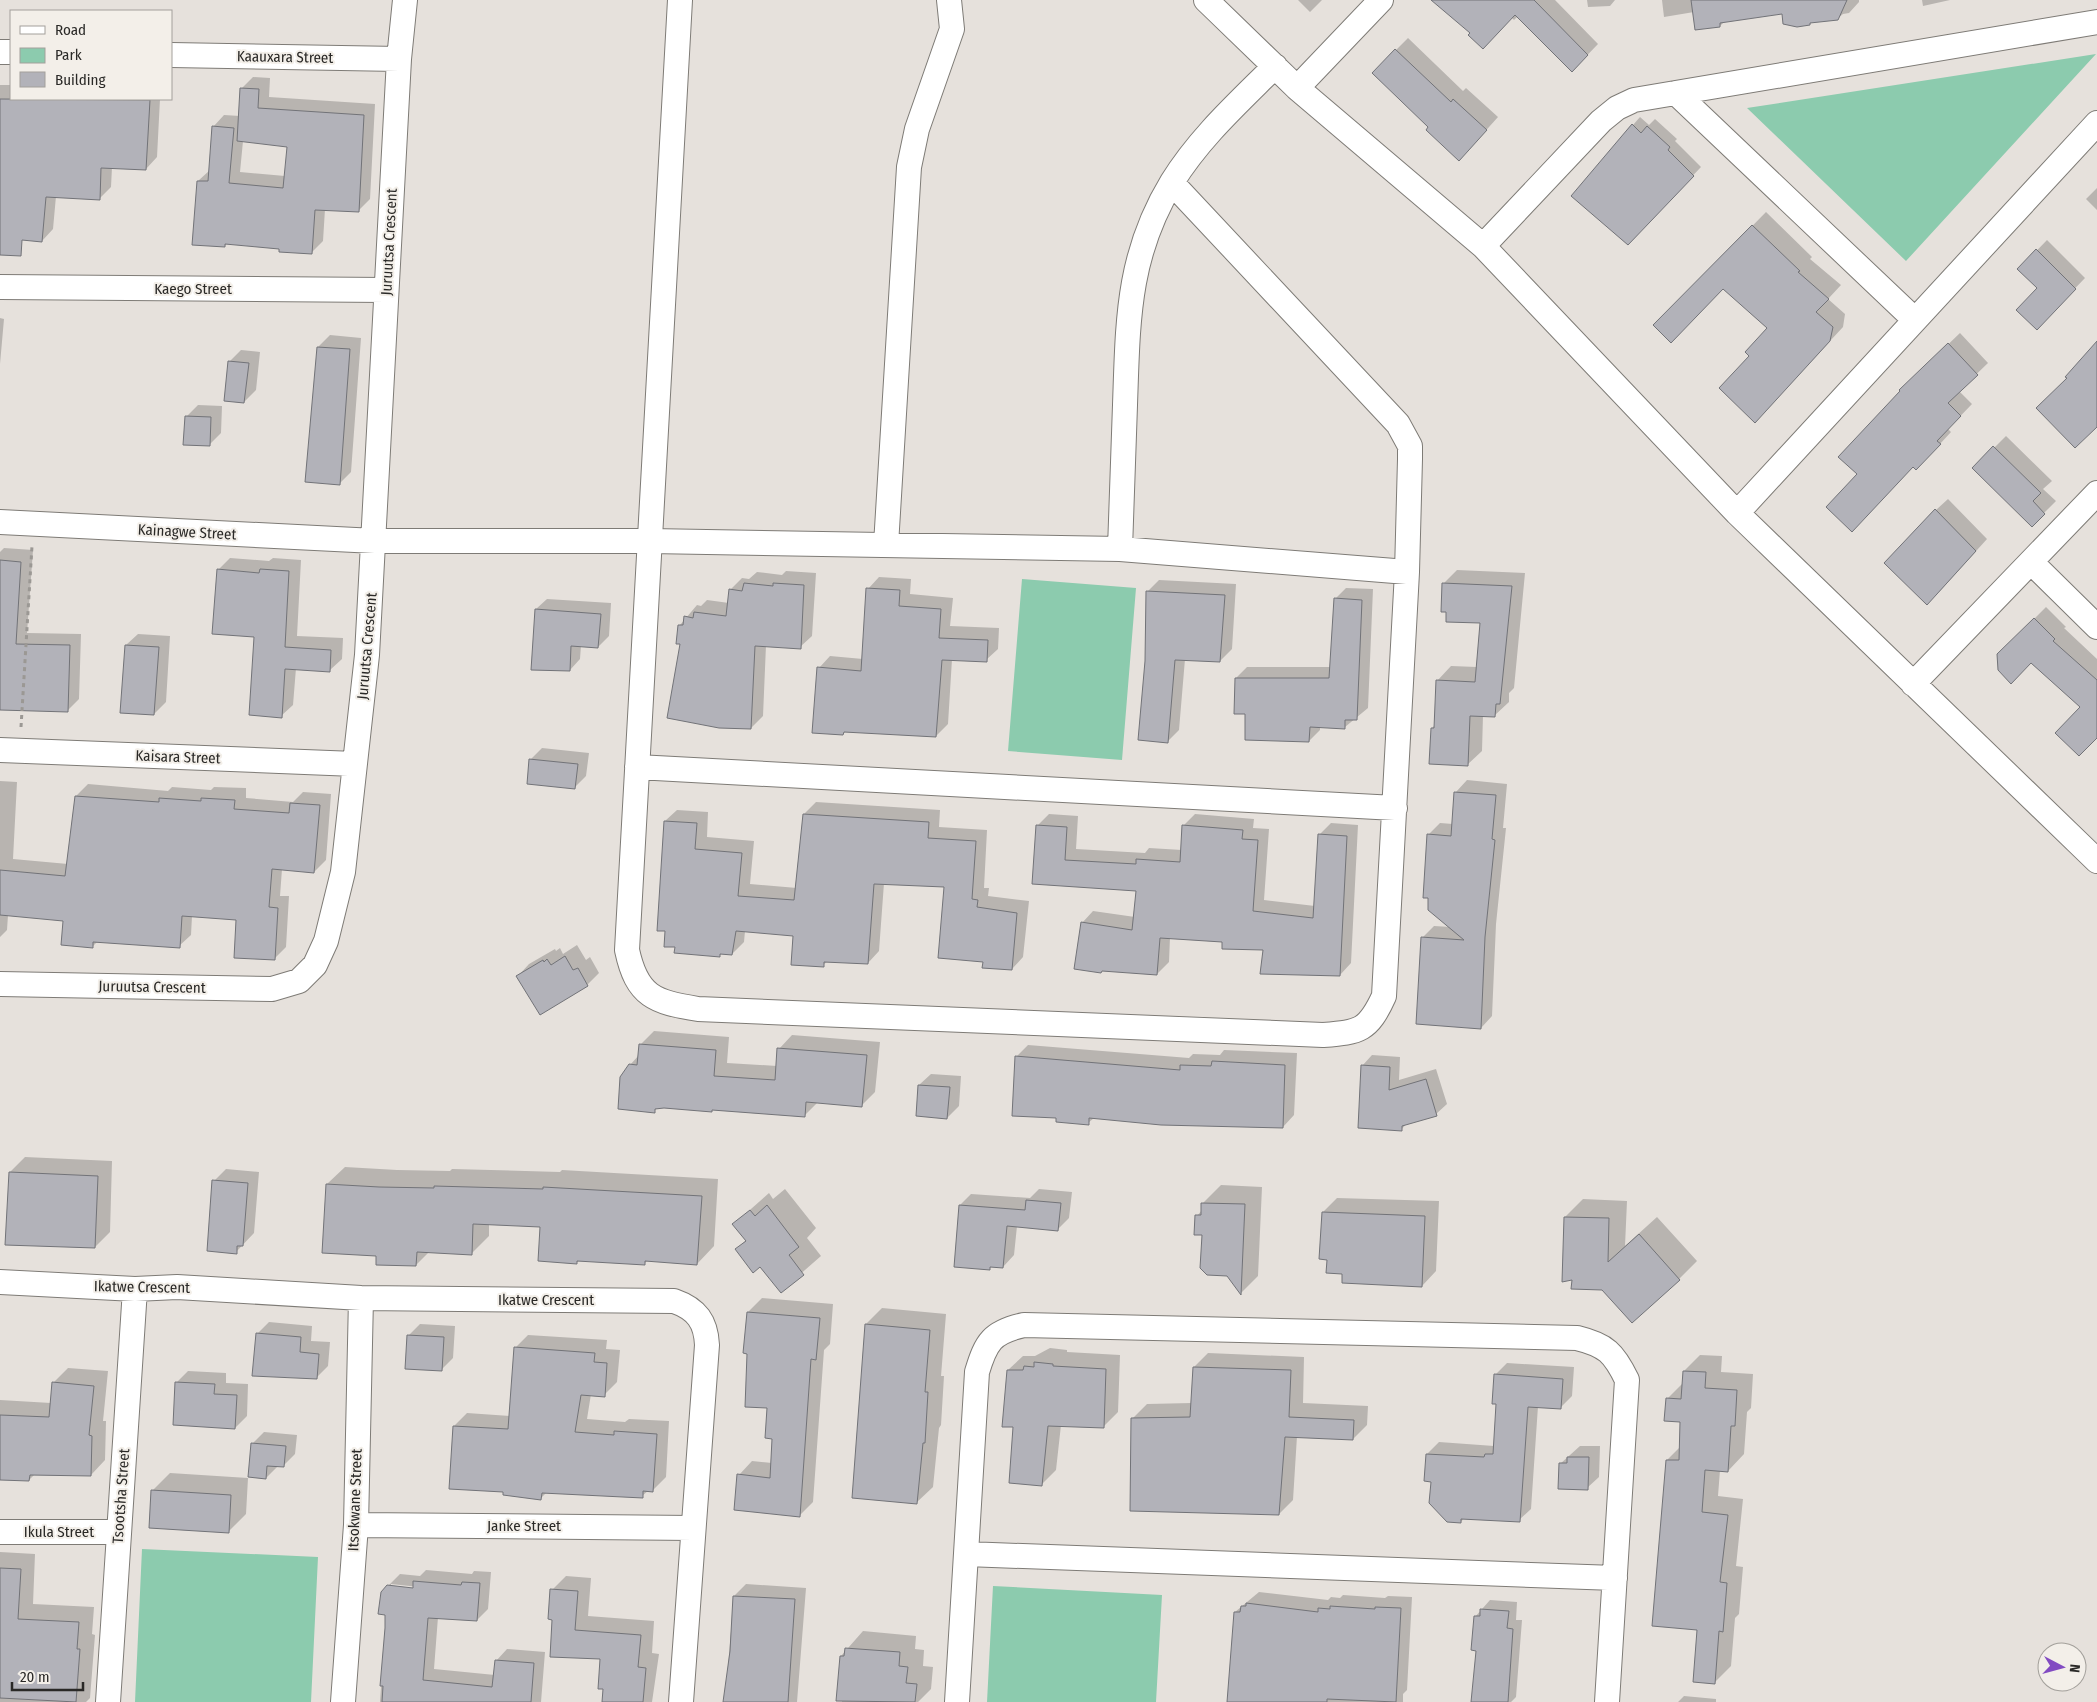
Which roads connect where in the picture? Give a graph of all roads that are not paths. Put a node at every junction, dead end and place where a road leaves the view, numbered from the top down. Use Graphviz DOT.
graph roads {
  1 [pos="405,0"];
  2 [pos="680,0"];
  3 [pos="950,0"];
  4 [pos="1206,0"];
  5 [pos="1381,0"];
  6 [pos="2097,22"];
  7 [pos="172,55"];
  8 [pos="399,59"];
  9 [pos="1275,66"];
  10 [pos="1297,88"];
  11 [pos="1676,93"];
  12 [pos="2097,123"];
  13 [pos="1172,183"];
  14 [pos="1483,246"];
  15 [pos="0,287"];
  16 [pos="386,290"];
  17 [pos="1915,320"];
  18 [pos="2097,493"];
  19 [pos="1737,513"];
  20 [pos="0,522"];
  21 [pos="375,541"];
  22 [pos="650,541"];
  23 [pos="886,545"];
  24 [pos="1120,549"];
  25 [pos="2031,562"];
  26 [pos="1407,572"];
  27 [pos="2097,627"];
  28 [pos="1913,684"];
  29 [pos="10,750"];
  30 [pos="355,764"];
  31 [pos="637,767"];
  32 [pos="1396,808"];
  33 [pos="2097,861"];
  34 [pos="0,984"];
  35 [pos="0,1282"];
  36 [pos="135,1289"];
  37 [pos="361,1298"];
  38 [pos="356,1525"];
  39 [pos="693,1528"];
  40 [pos="0,1532"];
  41 [pos="118,1532"];
  42 [pos="966,1554"];
  43 [pos="1615,1578"];
  44 [pos="108,1702"];
  45 [pos="343,1702"];
  46 [pos="681,1702"];
  47 [pos="957,1702"];
  48 [pos="1607,1702"];
  1 -- 8 [label="street, Juruutsa Crescent"];
  2 -- 22 [label="street"];
  3 -- 23 [label="street"];
  4 -- 9 [label="street"];
  5 -- 10 [label="street"];
  6 -- 11 [label="street"];
  7 -- 8 [label="street, Kaauxara Street"];
  8 -- 16 [label="street, Juruutsa Crescent"];
  9 -- 10 [label="street"];
  9 -- 13 [label="street"];
  10 -- 14 [label="street"];
  11 -- 14 [label="street"];
  11 -- 17 [label="street"];
  12 -- 17 [label="street"];
  13 -- 24 [label="street"];
  13 -- 26 [label="street"];
  14 -- 19 [label="street"];
  15 -- 16 [label="street, Kaego Street"];
  16 -- 21 [label="street, Juruutsa Crescent"];
  17 -- 19 [label="street"];
  18 -- 25 [label="street"];
  19 -- 28 [label="street"];
  20 -- 21 [label="street, Kainagwe Street"];
  21 -- 22 [label="street, Kainagwe Street"];
  21 -- 30 [label="street, Juruutsa Crescent"];
  22 -- 23 [label="street, Kainagwe Street"];
  22 -- 31 [label="street"];
  23 -- 24 [label="street, Kainagwe Street"];
  24 -- 26 [label="street, Kainagwe Street"];
  25 -- 27 [label="street"];
  25 -- 28 [label="street"];
  26 -- 32 [label="street"];
  28 -- 33 [label="street"];
  29 -- 30 [label="street, Kaisara Street"];
  30 -- 34 [label="street, Juruutsa Crescent"];
  31 -- 32 [label="street"];
  31 -- 32 [label="street"];
  35 -- 36 [label="street, Ikatwe Crescent"];
  36 -- 37 [label="street, Ikatwe Crescent"];
  36 -- 41 [label="street, Tsootsha Street"];
  37 -- 38 [label="street, Itsokwane Street"];
  37 -- 39 [label="street, Ikatwe Crescent"];
  38 -- 39 [label="street, Janke Street"];
  38 -- 45 [label="street, Itsokwane Street"];
  39 -- 46 [label="street, Ikatwe Crescent"];
  40 -- 41 [label="street, Ikula Street"];
  41 -- 44 [label="street, Tsootsha Street"];
  42 -- 43 [label="street"];
  42 -- 43 [label="street"];
  42 -- 47 [label="street"];
  43 -- 48 [label="street"];
}
